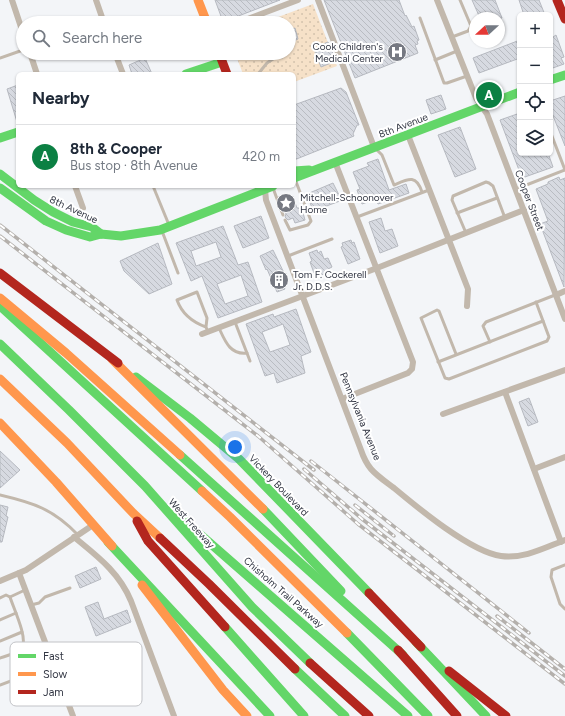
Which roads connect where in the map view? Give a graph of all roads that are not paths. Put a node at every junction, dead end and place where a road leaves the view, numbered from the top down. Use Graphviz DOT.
graph roads {
  1 [pos="12,0"];
  2 [pos="96,0"];
  3 [pos="198,0"];
  4 [pos="298,0"];
  5 [pos="318,0"];
  6 [pos="437,0"];
  7 [pos="460,0"];
  8 [pos="558,0"];
  9 [pos="17,16"];
  10 [pos="102,16"];
  11 [pos="204,16"];
  12 [pos="256,16"];
  13 [pos="420,18"];
  14 [pos="565,19"];
  15 [pos="452,37"];
  16 [pos="16,52"];
  17 [pos="457,52"];
  18 [pos="0,58"];
  19 [pos="32,60"];
  20 [pos="118,60"];
  21 [pos="214,60"];
  22 [pos="221,60"];
  23 [pos="272,60"];
  24 [pos="435,60"];
  25 [pos="36,72"];
  26 [pos="122,72"];
  27 [pos="190,72"];
  28 [pos="226,72"];
  29 [pos="260,72"];
  30 [pos="565,75"];
  31 [pos="467,76"];
  32 [pos="553,79"];
  33 [pos="517,93"];
  34 [pos="482,106"];
  35 [pos="16,133"];
  36 [pos="408,135"];
  37 [pos="0,138"];
  38 [pos="553,139"];
  39 [pos="374,147"];
  40 [pos="335,162"];
  41 [pos="565,170"];
  42 [pos="0,174"];
  43 [pos="296,175"];
  44 [pos="296,180"];
  45 [pos="16,186"];
  46 [pos="0,188"];
  47 [pos="18,188"];
  48 [pos="76,188"];
  49 [pos="155,188"];
  50 [pos="265,188"];
  51 [pos="268,188"];
  52 [pos="269,188"];
  53 [pos="516,189"];
  54 [pos="429,190"];
  55 [pos="422,192"];
  56 [pos="497,198"];
  57 [pos="83,208"];
  58 [pos="524,210"];
  59 [pos="457,213"];
  60 [pos="283,214"];
  61 [pos="357,217"];
  62 [pos="505,218"];
  63 [pos="285,220"];
  64 [pos="165,228"];
  65 [pos="466,233"];
  66 [pos="100,234"];
  67 [pos="332,239"];
  68 [pos="448,240"];
  69 [pos="288,256"];
  70 [pos="377,268"];
  71 [pos="0,273"];
  72 [pos="178,273"];
  73 [pos="565,291"];
  74 [pos="556,295"];
  75 [pos="303,296"];
  76 [pos="0,298"];
  77 [pos="536,302"];
  78 [pos="0,306"];
  79 [pos="467,306"];
  80 [pos="565,320"];
  81 [pos="543,321"];
  82 [pos="236,322"];
  83 [pos="219,328"];
  84 [pos="205,331"];
  85 [pos="490,342"];
  86 [pos="0,344"];
  87 [pos="247,353"];
  88 [pos="456,354"];
  89 [pos="112,359"];
  90 [pos="250,361"];
  91 [pos="438,362"];
  92 [pos="565,370"];
  93 [pos="0,379"];
  94 [pos="505,392"];
  95 [pos="342,399"];
  96 [pos="443,414"];
  97 [pos="0,423"];
  98 [pos="565,457"];
  99 [pos="534,468"];
  100 [pos="145,486"];
  101 [pos="0,495"];
  102 [pos="133,513"];
  103 [pos="93,525"];
  104 [pos="76,536"];
  105 [pos="563,541"];
  106 [pos="108,542"];
  107 [pos="565,565"];
  108 [pos="314,571"];
  109 [pos="19,574"];
  110 [pos="0,581"];
  111 [pos="70,588"];
  112 [pos="25,590"];
  113 [pos="10,597"];
  114 [pos="0,598"];
  115 [pos="31,605"];
  116 [pos="565,609"];
  117 [pos="16,613"];
  118 [pos="0,620"];
  119 [pos="22,632"];
  120 [pos="0,641"];
  121 [pos="23,642"];
  122 [pos="45,642"];
  123 [pos="416,642"];
  124 [pos="10,654"];
  125 [pos="0,658"];
  126 [pos="10,682"];
  127 [pos="0,686"];
  128 [pos="69,706"];
  129 [pos="73,716"];
  130 [pos="174,716"];
  131 [pos="247,716"];
  132 [pos="270,716"];
  133 [pos="304,716"];
  134 [pos="345,716"];
  135 [pos="370,716"];
  136 [pos="408,716"];
  137 [pos="428,716"];
  138 [pos="457,716"];
  139 [pos="486,716"];
  140 [pos="506,716"];
  1 -- 9 [label="street"];
  2 -- 10 [label="street"];
  3 -- 11 [label="main road"];
  4 -- 12 [label="street"];
  5 -- 39 [label="street"];
  6 -- 15 [label="street, Cooper Street"];
  7 -- 15 [label="lane"];
  8 -- 14 [label="main road"];
  13 -- 24 [label="lane"];
  15 -- 17 [label="street, Cooper Street"];
  16 -- 18 [label="lane"];
  17 -- 24 [label="lane"];
  17 -- 31 [label="street, Cooper Street"];
  19 -- 25 [label="street"];
  20 -- 26 [label="street"];
  21 -- 27 [label="main road"];
  22 -- 28 [label="main road"];
  23 -- 29 [label="lane"];
  24 -- 31 [label="lane"];
  30 -- 32 [label="main road"];
  31 -- 34 [label="street, Cooper Street"];
  33 -- 34 [label="main road, 8th Avenue"];
  34 -- 36 [label="main road, 8th Avenue"];
  34 -- 53 [label="street, Cooper Street"];
  35 -- 37 [label="main road"];
  36 -- 39 [label="main road, 8th Avenue"];
  36 -- 54 [label="street"];
  38 -- 41 [label="lane"];
  39 -- 40 [label="main road, 8th Avenue"];
  39 -- 55 [label="lane"];
  40 -- 43 [label="main road, 8th Avenue"];
  40 -- 61 [label="street"];
  41 -- 53 [label="lane"];
  42 -- 45 [label="main road, 8th Avenue"];
  44 -- 63 [label="lane"];
  46 -- 66 [label="main road, 8th Avenue"];
  47 -- 66 [label="main road, 8th Avenue"];
  48 -- 57 [label="street"];
  49 -- 64 [label="lane"];
  50 -- 64 [label="main road, 8th Avenue"];
  51 -- 69 [label="street, Pennsylvania Avenue"];
  52 -- 60 [label="lane"];
  53 -- 58 [label="street, Cooper Street"];
  54 -- 55 [label="lane"];
  54 -- 68 [label="street"];
  55 -- 61 [label="lane"];
  56 -- 59 [label="lane"];
  56 -- 59 [label="lane"];
  56 -- 62 [label="lane"];
  58 -- 62 [label="street"];
  58 -- 74 [label="street, Cooper Street"];
  59 -- 65 [label="lane"];
  61 -- 70 [label="street"];
  62 -- 65 [label="street"];
  64 -- 66 [label="main road, 8th Avenue"];
  64 -- 72 [label="lane"];
  65 -- 68 [label="street"];
  67 -- 69 [label="lane"];
  68 -- 70 [label="street"];
  68 -- 79 [label="street"];
  69 -- 75 [label="street, Pennsylvania Avenue"];
  70 -- 75 [label="street"];
  70 -- 95 [label="street"];
  71 -- 89 [label="main road, Vickery Boulevard"];
  73 -- 74 [label="street"];
  74 -- 77 [label="lane"];
  74 -- 80 [label="street, Cooper Street"];
  75 -- 82 [label="street"];
  75 -- 95 [label="street, Pennsylvania Avenue"];
  76 -- 108 [label="main road"];
  77 -- 81 [label="lane"];
  77 -- 85 [label="lane"];
  78 -- 137 [label="main road"];
  81 -- 85 [label="lane"];
  81 -- 91 [label="lane"];
  82 -- 83 [label="street"];
  82 -- 87 [label="lane"];
  83 -- 84 [label="street"];
  83 -- 87 [label="lane"];
  84 -- 84 [label="lane"];
  85 -- 88 [label="lane"];
  86 -- 100 [label="main road, West Freeway"];
  87 -- 90 [label="lane"];
  88 -- 91 [label="lane"];
  88 -- 91 [label="lane"];
  89 -- 108 [label="main road"];
  89 -- 123 [label="main road, Vickery Boulevard"];
  92 -- 94 [label="street"];
  93 -- 102 [label="main road"];
  94 -- 96 [label="street"];
  94 -- 99 [label="street"];
  95 -- 105 [label="street, Pennsylvania Avenue"];
  97 -- 103 [label="main road"];
  98 -- 99 [label="street"];
  99 -- 105 [label="street"];
  100 -- 135 [label="main road, West Freeway"];
  100 -- 136 [label="main road, Chisholm Trail Parkway"];
  101 -- 104 [label="lane"];
  102 -- 133 [label="main road"];
  102 -- 134 [label="main road"];
  103 -- 104 [label="street"];
  103 -- 106 [label="main road"];
  104 -- 109 [label="street"];
  104 -- 130 [label="street"];
  106 -- 131 [label="main road"];
  106 -- 132 [label="main road"];
  107 -- 116 [label="lane"];
  108 -- 138 [label="main road"];
  109 -- 110 [label="street"];
  109 -- 112 [label="street"];
  111 -- 115 [label="lane"];
  112 -- 113 [label="lane"];
  112 -- 115 [label="street"];
  113 -- 114 [label="lane"];
  113 -- 117 [label="lane"];
  115 -- 122 [label="street"];
  117 -- 118 [label="lane"];
  117 -- 119 [label="lane"];
  119 -- 120 [label="lane"];
  119 -- 121 [label="lane"];
  123 -- 139 [label="main road"];
  123 -- 140 [label="main road, Vickery Boulevard"];
  124 -- 125 [label="lane"];
  126 -- 127 [label="lane"];
  128 -- 129 [label="street"];
}
